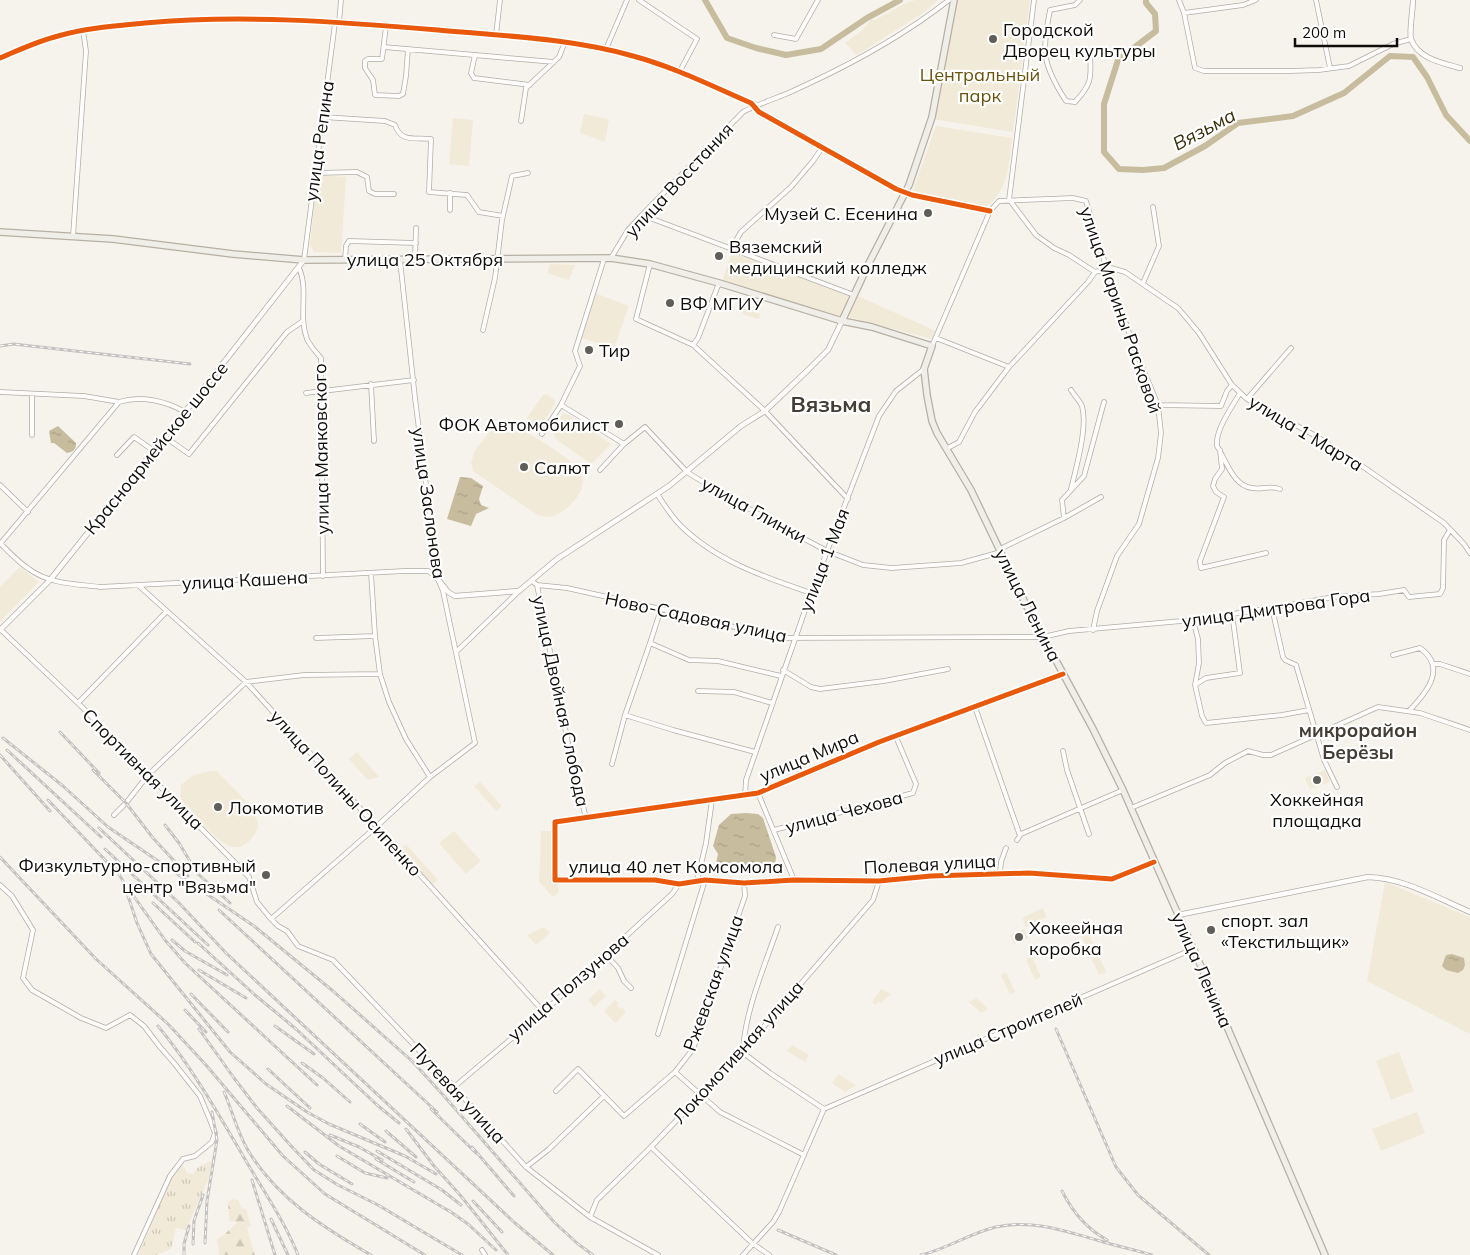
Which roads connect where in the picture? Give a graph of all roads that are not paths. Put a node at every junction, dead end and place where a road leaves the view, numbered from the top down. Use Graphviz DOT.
graph roads {
  1 [pos="342,0"];
  2 [pos="500,0"];
  3 [pos="627,0"];
  4 [pos="639,0"];
  5 [pos="818,0"];
  6 [pos="949,0"];
  7 [pos="954,0"];
  8 [pos="1034,0"];
  9 [pos="1080,0"];
  10 [pos="1179,0"];
  11 [pos="1256,0"];
  12 [pos="1316,0"];
  13 [pos="1413,0"];
  14 [pos="1184,13"];
  15 [pos="337,23"];
  16 [pos="386,26"];
  17 [pos="83,30"];
  18 [pos="496,35"];
  19 [pos="774,35"];
  20 [pos="1411,38"];
  21 [pos="565,42"];
  22 [pos="384,47"];
  23 [pos="408,49"];
  24 [pos="606,49"];
  25 [pos="1090,51"];
  26 [pos="475,55"];
  27 [pos="0,58"];
  28 [pos="554,62"];
  29 [pos="1330,68"];
  30 [pos="1460,68"];
  31 [pos="680,71"];
  32 [pos="530,86"];
  33 [pos="753,106"];
  34 [pos="322,117"];
  35 [pos="521,121"];
  36 [pos="822,148"];
  37 [pos="528,172"];
  38 [pos="315,173"];
  39 [pos="450,193"];
  40 [pos="905,193"];
  41 [pos="394,194"];
  42 [pos="1010,201"];
  43 [pos="1153,207"];
  44 [pos="450,210"];
  45 [pos="990,211"];
  46 [pos="642,215"];
  47 [pos="503,216"];
  48 [pos="416,228"];
  49 [pos="0,232"];
  50 [pos="73,236"];
  51 [pos="416,243"];
  52 [pos="731,249"];
  53 [pos="607,259"];
  54 [pos="304,260"];
  55 [pos="345,260"];
  56 [pos="400,260"];
  57 [pos="415,260"];
  58 [pos="497,260"];
  59 [pos="650,264"];
  60 [pos="299,268"];
  61 [pos="1108,269"];
  62 [pos="1095,272"];
  63 [pos="719,283"];
  64 [pos="1143,283"];
  65 [pos="854,295"];
  66 [pos="303,321"];
  67 [pos="842,322"];
  68 [pos="483,330"];
  69 [pos="936,338"];
  70 [pos="693,345"];
  71 [pos="932,346"];
  72 [pos="1291,348"];
  73 [pos="1010,366"];
  74 [pos="924,369"];
  75 [pos="414,380"];
  76 [pos="371,384"];
  77 [pos="1232,384"];
  78 [pos="321,390"];
  79 [pos="1071,390"];
  80 [pos="0,392"];
  81 [pos="1240,392"];
  82 [pos="306,393"];
  83 [pos="32,394"];
  84 [pos="1248,399"];
  85 [pos="119,402"];
  86 [pos="1104,402"];
  87 [pos="560,405"];
  88 [pos="1158,405"];
  89 [pos="765,411"];
  90 [pos="185,412"];
  91 [pos="32,434"];
  92 [pos="542,434"];
  93 [pos="165,437"];
  94 [pos="374,441"];
  95 [pos="624,444"];
  96 [pos="946,449"];
  97 [pos="1220,450"];
  98 [pos="154,451"];
  99 [pos="117,455"];
  100 [pos="600,470"];
  101 [pos="687,472"];
  102 [pos="0,485"];
  103 [pos="1280,489"];
  104 [pos="1071,491"];
  105 [pos="657,494"];
  106 [pos="1101,497"];
  107 [pos="848,499"];
  108 [pos="28,512"];
  109 [pos="1064,518"];
  110 [pos="1450,530"];
  111 [pos="0,543"];
  112 [pos="1000,550"];
  113 [pos="827,551"];
  114 [pos="1266,553"];
  115 [pos="1470,553"];
  116 [pos="371,573"];
  117 [pos="323,576"];
  118 [pos="438,579"];
  119 [pos="50,580"];
  120 [pos="532,581"];
  121 [pos="138,585"];
  122 [pos="537,585"];
  123 [pos="519,591"];
  124 [pos="811,593"];
  125 [pos="1272,608"];
  126 [pos="660,609"];
  127 [pos="167,611"];
  128 [pos="1232,613"];
  129 [pos="1193,620"];
  130 [pos="1,630"];
  131 [pos="1092,630"];
  132 [pos="375,636"];
  133 [pos="316,638"];
  134 [pos="1043,638"];
  135 [pos="794,639"];
  136 [pos="650,643"];
  137 [pos="456,652"];
  138 [pos="1393,655"];
  139 [pos="1434,664"];
  140 [pos="948,669"];
  141 [pos="783,670"];
  142 [pos="380,674"];
  143 [pos="1063,674"];
  144 [pos="1470,674"];
  145 [pos="781,676"];
  146 [pos="246,682"];
  147 [pos="1195,685"];
  148 [pos="698,691"];
  149 [pos="772,703"];
  150 [pos="78,704"];
  151 [pos="976,707"];
  152 [pos="1309,710"];
  153 [pos="1409,711"];
  154 [pos="625,715"];
  155 [pos="1470,730"];
  156 [pos="1315,734"];
  157 [pos="896,737"];
  158 [pos="1063,751"];
  159 [pos="755,752"];
  160 [pos="612,764"];
  161 [pos="148,775"];
  162 [pos="430,777"];
  163 [pos="1337,787"];
  164 [pos="1123,790"];
  165 [pos="758,793"];
  166 [pos="745,796"];
  167 [pos="712,800"];
  168 [pos="1080,808"];
  169 [pos="1131,808"];
  170 [pos="114,815"];
  171 [pos="586,818"];
  172 [pos="555,822"];
  173 [pos="376,826"];
  174 [pos="774,830"];
  175 [pos="1021,834"];
  176 [pos="1089,834"];
  177 [pos="1017,840"];
  178 [pos="1006,848"];
  179 [pos="1154,862"];
  180 [pos="1000,873"];
  181 [pos="705,880"];
  182 [pos="794,880"];
  183 [pos="698,881"];
  184 [pos="879,881"];
  185 [pos="744,882"];
  186 [pos="679,884"];
  187 [pos="0,885"];
  188 [pos="1470,912"];
  189 [pos="1178,915"];
  190 [pos="270,918"];
  191 [pos="778,927"];
  192 [pos="1193,949"];
  193 [pos="606,955"];
  194 [pos="631,988"];
  195 [pos="543,1011"];
  196 [pos="658,1034"];
  197 [pos="743,1051"];
  198 [pos="675,1072"];
  199 [pos="454,1087"];
  200 [pos="556,1091"];
  201 [pos="701,1095"];
  202 [pos="604,1096"];
  203 [pos="824,1109"];
  204 [pos="651,1147"];
  205 [pos="804,1155"];
  206 [pos="526,1167"];
  207 [pos="590,1217"];
  208 [pos="752,1243"];
  209 [pos="482,1250"];
  210 [pos="134,1255"];
  211 [pos="485,1255"];
  212 [pos="658,1255"];
  213 [pos="743,1255"];
  214 [pos="769,1255"];
  215 [pos="1325,1255"];
  1 -- 15 [label="street, улица Репина"];
  2 -- 18 [label="street"];
  3 -- 24 [label="street"];
  4 -- 31 [label="street"];
  5 -- 19 [label="street"];
  6 -- 33 [label="street, улица Восстания"];
  7 -- 40 [label="main road"];
  8 -- 42 [label="street"];
  9 -- 25 [label="street"];
  10 -- 14 [label="street"];
  11 -- 14 [label="street"];
  12 -- 29 [label="street"];
  13 -- 20 [label="street"];
  14 -- 29 [label="street"];
  15 -- 16 [label="street"];
  15 -- 17 [label="street"];
  15 -- 34 [label="street, улица Репина"];
  16 -- 18 [label="street"];
  16 -- 22 [label="street"];
  17 -- 27 [label="street"];
  17 -- 50 [label="street"];
  18 -- 21 [label="street"];
  20 -- 29 [label="street"];
  20 -- 30 [label="street"];
  21 -- 24 [label="street"];
  21 -- 28 [label="street"];
  22 -- 23 [label="street"];
  22 -- 23 [label="street"];
  23 -- 26 [label="street"];
  24 -- 31 [label="street"];
  26 -- 28 [label="street"];
  26 -- 32 [label="street"];
  28 -- 32 [label="street"];
  31 -- 33 [label="street"];
  32 -- 35 [label="street"];
  33 -- 36 [label="street"];
  33 -- 46 [label="street, улица Восстания"];
  34 -- 38 [label="street, улица Репина"];
  34 -- 39 [label="street"];
  36 -- 40 [label="street"];
  36 -- 52 [label="street"];
  37 -- 47 [label="street"];
  38 -- 41 [label="street"];
  38 -- 54 [label="street, улица Репина"];
  39 -- 44 [label="street"];
  39 -- 47 [label="street"];
  40 -- 45 [label="street"];
  40 -- 65 [label="main road"];
  42 -- 45 [label="street"];
  42 -- 61 [label="street, улица Марины Расковой"];
  42 -- 62 [label="street"];
  43 -- 64 [label="street"];
  45 -- 69 [label="street, улица Ленина"];
  46 -- 52 [label="street"];
  46 -- 53 [label="street, улица Восстания"];
  47 -- 58 [label="street"];
  48 -- 51 [label="street"];
  49 -- 50 [label="main road, улица 25 Октября"];
  50 -- 54 [label="main road, улица 25 Октября"];
  51 -- 55 [label="street"];
  51 -- 57 [label="street"];
  52 -- 65 [label="street"];
  53 -- 58 [label="main road, улица 25 Октября"];
  53 -- 59 [label="main road, улица 25 Октября"];
  53 -- 87 [label="street, улица Восстания"];
  54 -- 55 [label="main road, улица 25 Октября"];
  54 -- 60 [label="street, Красноармейское шоссе"];
  55 -- 56 [label="main road, улица 25 Октября"];
  56 -- 57 [label="main road, улица 25 Октября"];
  56 -- 75 [label="street, улица Заслонова"];
  57 -- 58 [label="main road, улица 25 Октября"];
  58 -- 68 [label="street"];
  59 -- 63 [label="main road, улица 25 Октября"];
  59 -- 70 [label="street"];
  60 -- 66 [label="street, улица Маяковского"];
  60 -- 90 [label="street, Красноармейское шоссе"];
  61 -- 62 [label="street"];
  61 -- 64 [label="street, улица 1 Марта"];
  61 -- 88 [label="street, улица Марины Расковой"];
  62 -- 73 [label="street"];
  63 -- 67 [label="main road, улица 25 Октября"];
  63 -- 70 [label="street"];
  64 -- 77 [label="street, улица 1 Марта"];
  65 -- 67 [label="main road"];
  66 -- 78 [label="street, улица Маяковского"];
  66 -- 93 [label="street"];
  67 -- 71 [label="main road, улица 25 Октября"];
  67 -- 89 [label="street"];
  69 -- 71 [label="street, улица Ленина"];
  69 -- 73 [label="street"];
  70 -- 89 [label="street"];
  71 -- 74 [label="main road, улица Ленина"];
  72 -- 84 [label="street"];
  73 -- 96 [label="street"];
  74 -- 96 [label="main road, улица Ленина"];
  74 -- 107 [label="street, улица 1 Мая"];
  75 -- 76 [label="street"];
  75 -- 118 [label="street, улица Заслонова"];
  76 -- 78 [label="street"];
  76 -- 94 [label="street"];
  77 -- 81 [label="street, улица 1 Марта"];
  77 -- 88 [label="street"];
  78 -- 82 [label="street"];
  78 -- 117 [label="street, улица Маяковского"];
  79 -- 104 [label="street"];
  80 -- 83 [label="street"];
  81 -- 84 [label="street, улица 1 Марта"];
  81 -- 97 [label="street"];
  83 -- 85 [label="street"];
  83 -- 91 [label="street"];
  84 -- 110 [label="street, улица 1 Марта"];
  85 -- 90 [label="street"];
  85 -- 108 [label="street"];
  86 -- 104 [label="street"];
  87 -- 92 [label="street, улица Восстания"];
  87 -- 95 [label="street"];
  88 -- 131 [label="street, улица Марины Расковой"];
  89 -- 101 [label="street"];
  89 -- 107 [label="street"];
  90 -- 93 [label="street, Красноармейское шоссе"];
  93 -- 98 [label="street, Красноармейское шоссе"];
  95 -- 100 [label="street, улица Глинки"];
  95 -- 101 [label="street, улица Глинки"];
  96 -- 112 [label="main road, улица Ленина"];
  97 -- 103 [label="street"];
  97 -- 114 [label="street"];
  98 -- 99 [label="street"];
  98 -- 119 [label="street, Красноармейское шоссе"];
  101 -- 105 [label="street"];
  101 -- 113 [label="street, улица Глинки"];
  102 -- 108 [label="street"];
  104 -- 109 [label="street"];
  105 -- 120 [label="street"];
  105 -- 124 [label="street"];
  106 -- 109 [label="street, улица Глинки"];
  107 -- 113 [label="street, улица 1 Мая"];
  108 -- 111 [label="street"];
  109 -- 112 [label="street, улица Глинки"];
  110 -- 115 [label="street, улица 1 Марта"];
  110 -- 125 [label="street, улица Дмитрова Гора"];
  111 -- 119 [label="street, улица Кашена"];
  112 -- 113 [label="street, улица Глинки"];
  112 -- 134 [label="main road, улица Ленина"];
  113 -- 124 [label="street, улица 1 Мая"];
  116 -- 117 [label="street, улица Кашена"];
  116 -- 118 [label="street, улица Кашена"];
  116 -- 132 [label="street"];
  117 -- 121 [label="street, улица Кашена"];
  118 -- 123 [label="street"];
  118 -- 137 [label="street, улица Заслонова"];
  119 -- 121 [label="street, улица Кашена"];
  119 -- 130 [label="street, Красноармейское шоссе"];
  120 -- 122 [label="street"];
  120 -- 123 [label="street"];
  121 -- 127 [label="street, улица Полины Осипенко"];
  122 -- 126 [label="street, Ново-Садовая улица"];
  122 -- 171 [label="street, улица Двойная Слобода"];
  123 -- 137 [label="street"];
  124 -- 135 [label="street, улица 1 Мая"];
  125 -- 128 [label="street, улица Дмитрова Гора"];
  125 -- 152 [label="street"];
  126 -- 135 [label="street, Ново-Садовая улица"];
  126 -- 136 [label="street"];
  127 -- 146 [label="street, улица Полины Осипенко"];
  127 -- 150 [label="street"];
  128 -- 129 [label="street, улица Дмитрова Гора"];
  128 -- 147 [label="street"];
  129 -- 131 [label="street, улица Дмитрова Гора"];
  129 -- 147 [label="street"];
  130 -- 150 [label="street, Спортивная улица"];
  131 -- 134 [label="street, улица Дмитрова Гора"];
  132 -- 133 [label="street"];
  132 -- 142 [label="street"];
  134 -- 135 [label="street, Ново-Садовая улица"];
  134 -- 143 [label="main road, улица Ленина"];
  135 -- 141 [label="street, улица 1 Мая"];
  136 -- 145 [label="street"];
  136 -- 154 [label="street"];
  137 -- 162 [label="street, улица Заслонова"];
  138 -- 139 [label="street"];
  139 -- 144 [label="street"];
  139 -- 153 [label="street"];
  140 -- 141 [label="street"];
  141 -- 145 [label="street, улица 1 Мая"];
  142 -- 146 [label="street"];
  142 -- 162 [label="street"];
  143 -- 151 [label="street, улица Мира"];
  143 -- 164 [label="main road, улица Ленина"];
  145 -- 149 [label="street, улица 1 Мая"];
  146 -- 161 [label="street"];
  146 -- 173 [label="street, улица Полины Осипенко"];
  147 -- 152 [label="street"];
  148 -- 149 [label="street"];
  149 -- 159 [label="street, улица 1 Мая"];
  150 -- 161 [label="street, Спортивная улица"];
  151 -- 157 [label="street, улица Мира"];
  151 -- 175 [label="street"];
  152 -- 156 [label="street"];
  153 -- 155 [label="street"];
  153 -- 156 [label="street"];
  154 -- 159 [label="street"];
  154 -- 160 [label="street"];
  156 -- 163 [label="street"];
  156 -- 169 [label="street"];
  157 -- 165 [label="street, улица Мира"];
  157 -- 174 [label="street, улица Чехова"];
  158 -- 168 [label="street"];
  159 -- 166 [label="street, улица 1 Мая"];
  161 -- 170 [label="street"];
  161 -- 190 [label="street, Спортивная улица"];
  162 -- 173 [label="street"];
  164 -- 168 [label="street"];
  164 -- 169 [label="main road, улица Ленина"];
  165 -- 166 [label="street, улица Мира"];
  165 -- 174 [label="street"];
  166 -- 167 [label="street, улица Мира"];
  167 -- 171 [label="street, улица Мира"];
  167 -- 183 [label="street"];
  168 -- 175 [label="street"];
  168 -- 176 [label="street"];
  169 -- 179 [label="main road, улица Ленина"];
  171 -- 172 [label="street, улица Мира"];
  172 -- 186 [label="street, улица 40 лет Комсомола"];
  173 -- 190 [label="street"];
  173 -- 195 [label="street, улица Полины Осипенко"];
  174 -- 182 [label="street"];
  175 -- 177 [label="street"];
  178 -- 180 [label="street"];
  179 -- 180 [label="street, Полевая улица"];
  179 -- 189 [label="main road, улица Ленина"];
  180 -- 184 [label="street, Полевая улица"];
  181 -- 183 [label="street, улица 40 лет Комсомола"];
  181 -- 185 [label="street, улица 40 лет Комсомола"];
  181 -- 196 [label="street"];
  182 -- 184 [label="street, Полевая улица"];
  182 -- 185 [label="street, улица 40 лет Комсомола"];
  183 -- 186 [label="street, улица 40 лет Комсомола"];
  184 -- 197 [label="street, Локомотивная улица"];
  185 -- 198 [label="street, Ржевская улица"];
  186 -- 193 [label="street, улица Ползунова"];
  187 -- 210 [label="street"];
  188 -- 189 [label="street"];
  189 -- 192 [label="main road, улица Ленина"];
  190 -- 199 [label="street, Путевая улица"];
  191 -- 197 [label="street"];
  192 -- 203 [label="street, улица Строителей"];
  192 -- 215 [label="main road, улица Ленина"];
  193 -- 194 [label="street"];
  193 -- 195 [label="street, улица Ползунова"];
  195 -- 199 [label="street, улица Ползунова"];
  197 -- 201 [label="street, Локомотивная улица"];
  197 -- 203 [label="street"];
  198 -- 201 [label="street"];
  198 -- 202 [label="street, Ржевская улица"];
  199 -- 206 [label="street, Путевая улица"];
  200 -- 202 [label="street"];
  201 -- 204 [label="street, Локомотивная улица"];
  201 -- 205 [label="street"];
  202 -- 206 [label="street"];
  203 -- 205 [label="street"];
  204 -- 207 [label="street, Локомотивная улица"];
  204 -- 208 [label="street"];
  205 -- 208 [label="street"];
  206 -- 207 [label="street, Путевая улица"];
  207 -- 212 [label="street, Путевая улица"];
  208 -- 213 [label="street"];
  208 -- 214 [label="street"];
  209 -- 211 [label="street"];
}
